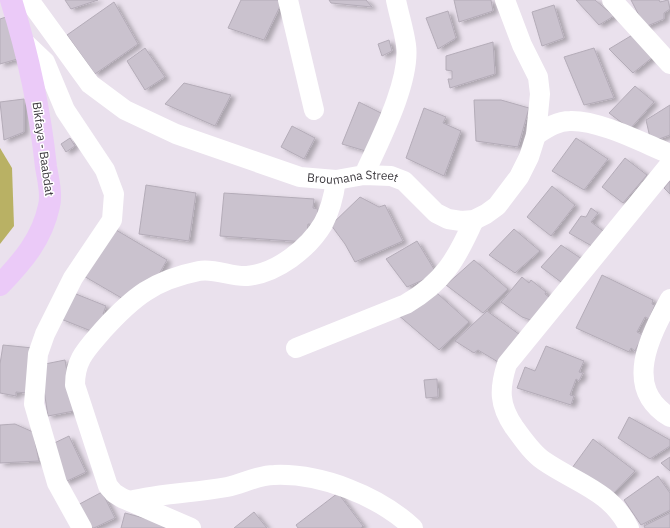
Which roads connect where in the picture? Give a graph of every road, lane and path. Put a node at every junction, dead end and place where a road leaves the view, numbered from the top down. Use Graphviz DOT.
graph roads {
  1 [pos="11,0"];
  2 [pos="29,0"];
  3 [pos="288,0"];
  4 [pos="396,0"];
  5 [pos="505,0"];
  6 [pos="612,0"];
  7 [pos="24,42"];
  8 [pos="670,64"];
  9 [pos="314,110"];
  10 [pos="536,135"];
  11 [pos="670,154"];
  12 [pos="670,164"];
  13 [pos="364,175"];
  14 [pos="336,180"];
  15 [pos="474,220"];
  16 [pos="0,285"];
  17 [pos="670,299"];
  18 [pos="663,323"];
  19 [pos="296,348"];
  20 [pos="670,417"];
  21 [pos="130,501"];
  22 [pos="82,528"];
  23 [pos="191,528"];
  24 [pos="413,528"];
  25 [pos="629,528"];
  1 -- 7 [label="main road, Bikfaya - Baabdat"];
  2 -- 14 [label="street, Broumana Street"];
  3 -- 9 [label="street"];
  4 -- 13 [label="street"];
  5 -- 10 [label="street, Broumana Street"];
  6 -- 8 [label="street"];
  7 -- 16 [label="main road, Bikfaya - Baabdat"];
  7 -- 22 [label="street"];
  10 -- 11 [label="street"];
  10 -- 15 [label="street, Broumana Street"];
  12 -- 25 [label="street"];
  13 -- 14 [label="street, Broumana Street"];
  13 -- 15 [label="street, Broumana Street"];
  14 -- 21 [label="street"];
  15 -- 19 [label="street"];
  17 -- 18 [label="street"];
  18 -- 20 [label="street"];
  21 -- 23 [label="street"];
  21 -- 24 [label="street"];
}
